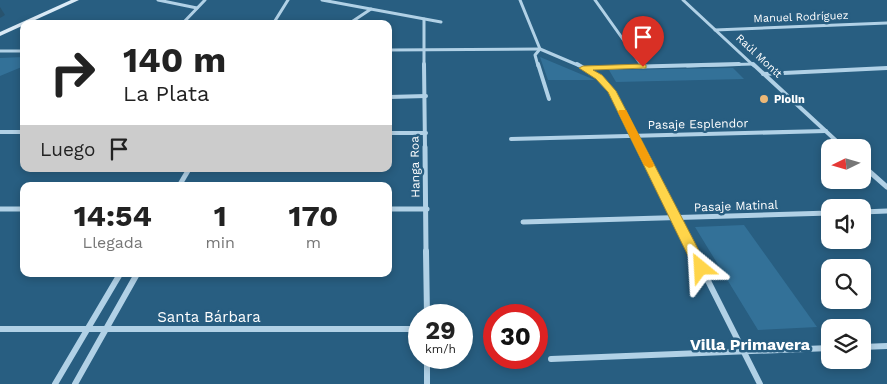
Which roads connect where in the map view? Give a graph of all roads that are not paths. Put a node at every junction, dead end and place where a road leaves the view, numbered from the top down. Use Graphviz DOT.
graph roads {
  1 [pos="74,0"];
  2 [pos="158,0"];
  3 [pos="205,0"];
  4 [pos="288,0"];
  5 [pos="322,0"];
  6 [pos="520,0"];
  7 [pos="595,0"];
  8 [pos="683,0"];
  9 [pos="197,8"];
  10 [pos="372,9"];
  11 [pos="424,18"];
  12 [pos="30,20"];
  13 [pos="186,20"];
  14 [pos="276,20"];
  15 [pos="355,20"];
  16 [pos="441,22"];
  17 [pos="887,23"];
  18 [pos="20,25"];
  19 [pos="716,30"];
  20 [pos="0,34"];
  21 [pos="540,49"];
  22 [pos="392,50"];
  23 [pos="425,50"];
  24 [pos="0,51"];
  25 [pos="20,51"];
  26 [pos="752,64"];
  27 [pos="643,67"];
  28 [pos="583,68"];
  29 [pos="887,68"];
  30 [pos="763,74"];
  31 [pos="426,96"];
  32 [pos="392,97"];
  33 [pos="549,99"];
  34 [pos="826,131"];
  35 [pos="0,132"];
  36 [pos="20,132"];
  37 [pos="392,133"];
  38 [pos="426,133"];
  39 [pos="634,136"];
  40 [pos="511,139"];
  41 [pos="834,139"];
  42 [pos="871,173"];
  43 [pos="887,187"];
  44 [pos="0,209"];
  45 [pos="20,209"];
  46 [pos="392,209"];
  47 [pos="427,209"];
  48 [pos="871,212"];
  49 [pos="887,212"];
  50 [pos="821,213"];
  51 [pos="676,218"];
  52 [pos="523,222"];
  53 [pos="118,277"];
  54 [pos="135,277"];
  55 [pos="427,304"];
  56 [pos="0,329"];
  57 [pos="88,329"];
  58 [pos="106,329"];
  59 [pos="408,329"];
  60 [pos="887,346"];
  61 [pos="871,347"];
  62 [pos="821,348"];
  63 [pos="743,351"];
  64 [pos="551,359"];
  65 [pos="427,369"];
  66 [pos="56,384"];
  67 [pos="75,384"];
  68 [pos="426,384"];
  69 [pos="760,384"];
  1 -- 12 [label="main road"];
  2 -- 9 [label="street"];
  3 -- 9 [label="street"];
  4 -- 14 [label="street"];
  5 -- 10 [label="street"];
  6 -- 21 [label="street"];
  7 -- 27 [label="street"];
  8 -- 19 [label="street, Raúl Montt"];
  9 -- 13 [label="street"];
  10 -- 11 [label="street"];
  10 -- 15 [label="street"];
  11 -- 16 [label="street"];
  11 -- 23 [label="street, Hanga Roa"];
  17 -- 19 [label="street, Manuel Rodríguez"];
  18 -- 20 [label="main road"];
  19 -- 26 [label="street, Raúl Montt"];
  21 -- 23 [label="street"];
  21 -- 28 [label="street"];
  21 -- 33 [label="street"];
  22 -- 23 [label="street"];
  23 -- 31 [label="street, Hanga Roa"];
  24 -- 25 [label="street"];
  26 -- 27 [label="street"];
  26 -- 30 [label="street, Raúl Montt"];
  27 -- 28 [label="street"];
  28 -- 39 [label="street"];
  29 -- 30 [label="street"];
  30 -- 34 [label="street, Raúl Montt"];
  31 -- 32 [label="street"];
  31 -- 38 [label="street, Hanga Roa"];
  34 -- 39 [label="street, Pasaje Esplendor"];
  34 -- 41 [label="street, Raúl Montt"];
  35 -- 36 [label="street"];
  37 -- 38 [label="street"];
  38 -- 47 [label="street, Hanga Roa"];
  39 -- 40 [label="street, Pasaje Esplendor"];
  39 -- 51 [label="street"];
  42 -- 43 [label="street"];
  44 -- 45 [label="street"];
  46 -- 47 [label="street"];
  47 -- 55 [label="street, Hanga Roa"];
  48 -- 49 [label="street"];
  50 -- 51 [label="street, Pasaje Matinal"];
  51 -- 52 [label="street, Pasaje Matinal"];
  51 -- 63 [label="street"];
  53 -- 57 [label="street"];
  54 -- 58 [label="street"];
  56 -- 57 [label="street, Santa Bárbara"];
  57 -- 58 [label="street, Santa Bárbara"];
  57 -- 66 [label="street"];
  58 -- 59 [label="street, Santa Bárbara"];
  58 -- 67 [label="street"];
  60 -- 61 [label="street"];
  62 -- 63 [label="street"];
  63 -- 64 [label="street"];
  63 -- 69 [label="street"];
  65 -- 68 [label="street"];
}
